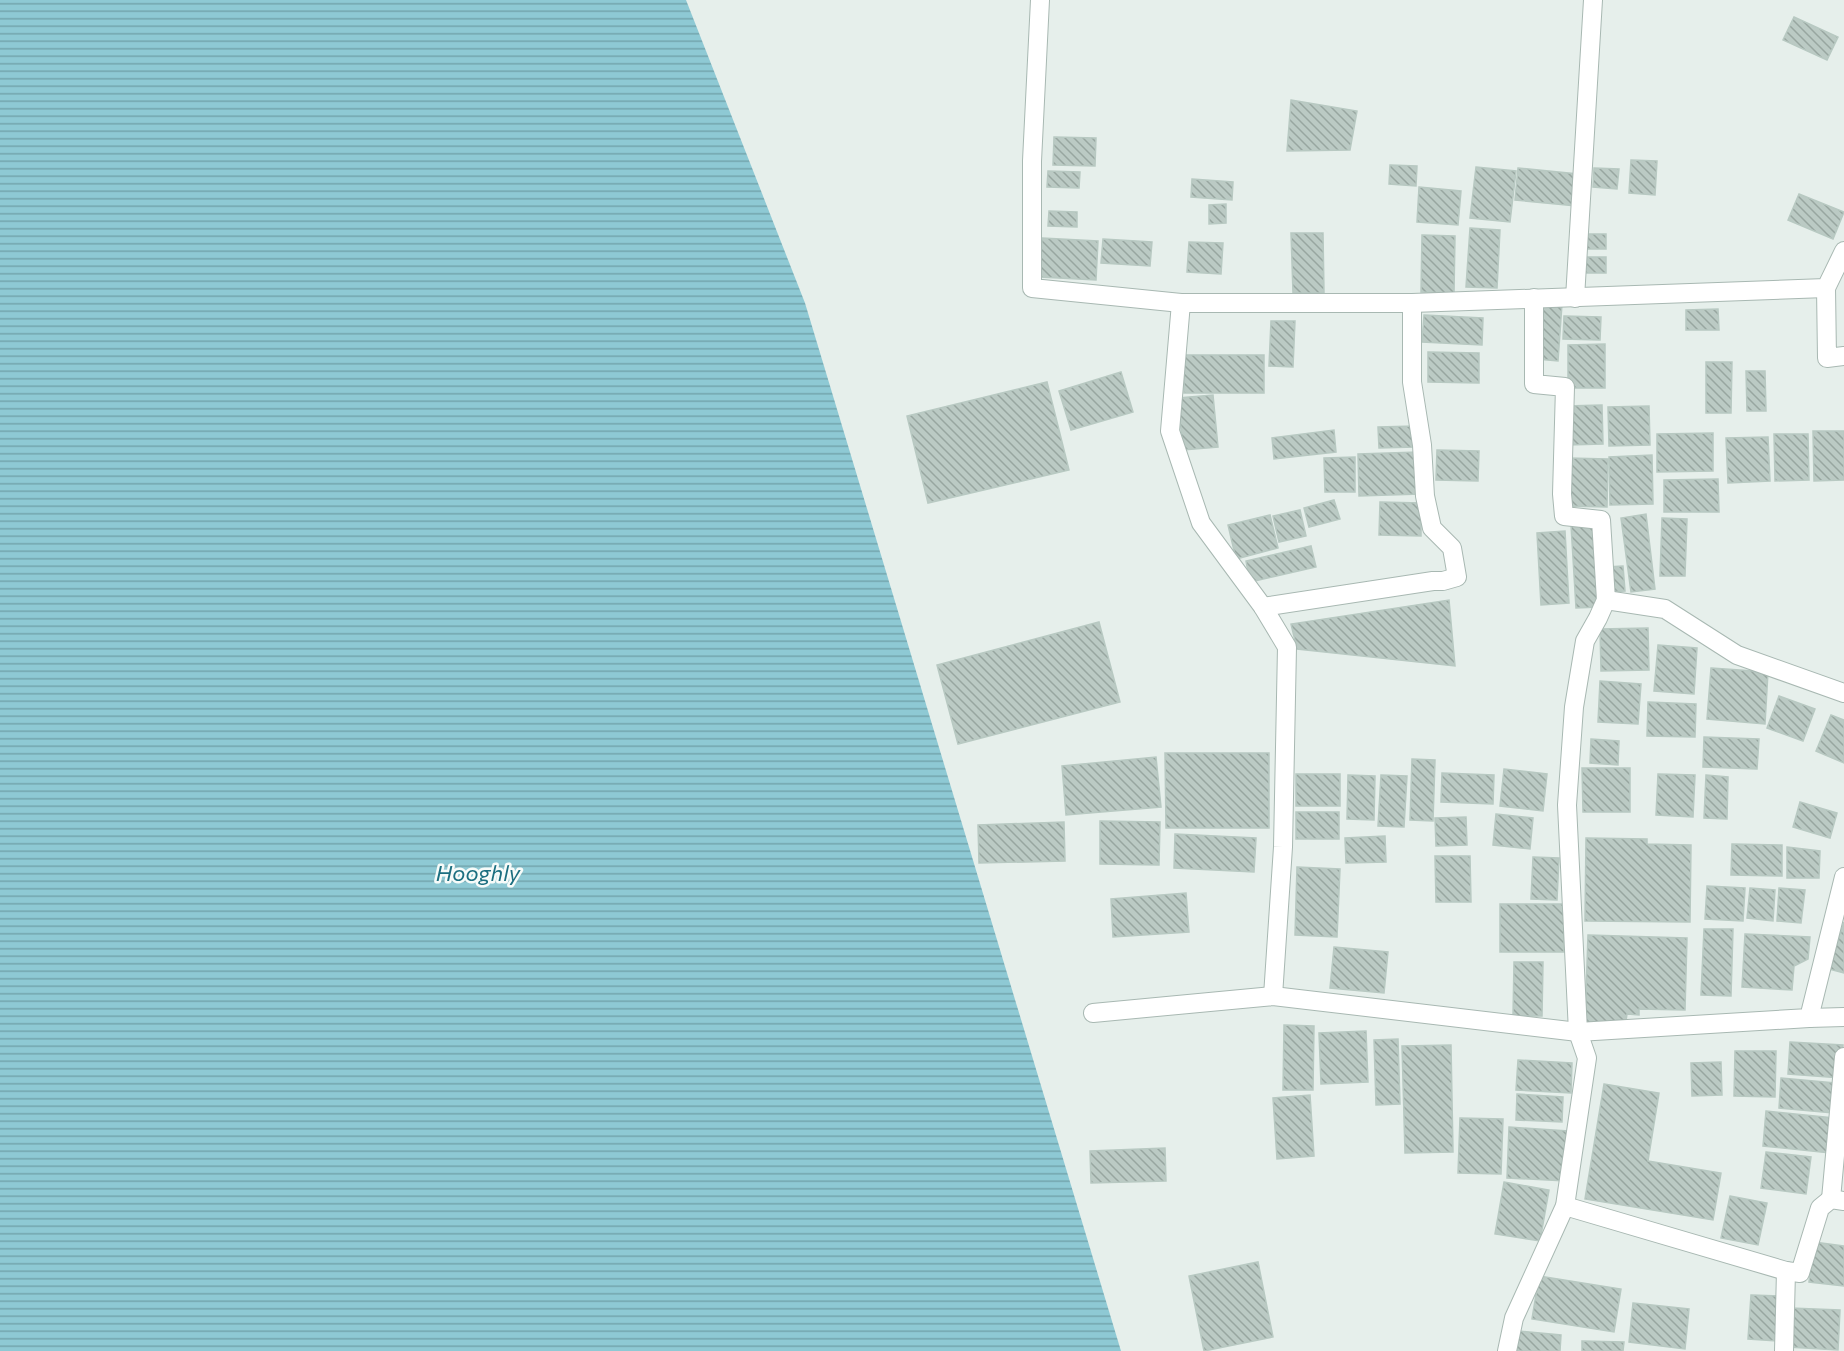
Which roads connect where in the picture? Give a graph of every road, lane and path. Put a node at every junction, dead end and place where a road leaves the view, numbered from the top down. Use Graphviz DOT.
graph roads {
  1 [pos="1040,0"];
  2 [pos="1593,0"];
  3 [pos="1844,251"];
  4 [pos="1826,288"];
  5 [pos="1534,298"];
  6 [pos="1575,298"];
  7 [pos="1180,303"];
  8 [pos="1412,303"];
  9 [pos="1844,356"];
  10 [pos="1606,600"];
  11 [pos="1263,607"];
  12 [pos="1844,693"];
  13 [pos="1844,877"];
  14 [pos="1273,996"];
  15 [pos="1093,1013"];
  16 [pos="1844,1017"];
  17 [pos="1809,1018"];
  18 [pos="1578,1032"];
  19 [pos="1844,1057"];
  20 [pos="1837,1200"];
  21 [pos="1565,1206"];
  22 [pos="1786,1271"];
  23 [pos="1507,1351"];
  24 [pos="1784,1351"];
  1 -- 7 [label="street"];
  2 -- 6 [label="street"];
  3 -- 4 [label="street"];
  4 -- 6 [label="street"];
  4 -- 9 [label="street"];
  5 -- 6 [label="street"];
  5 -- 8 [label="street"];
  5 -- 10 [label="street"];
  7 -- 8 [label="street"];
  7 -- 11 [label="street"];
  8 -- 11 [label="street"];
  10 -- 12 [label="street"];
  10 -- 18 [label="street"];
  11 -- 14 [label="street"];
  13 -- 17 [label="street"];
  14 -- 15 [label="street"];
  14 -- 18 [label="street"];
  16 -- 17 [label="street"];
  17 -- 18 [label="street"];
  18 -- 21 [label="street"];
  19 -- 20 [label="street"];
  20 -- 22 [label="street"];
  21 -- 22 [label="street"];
  21 -- 23 [label="street"];
  22 -- 24 [label="street"];
}
